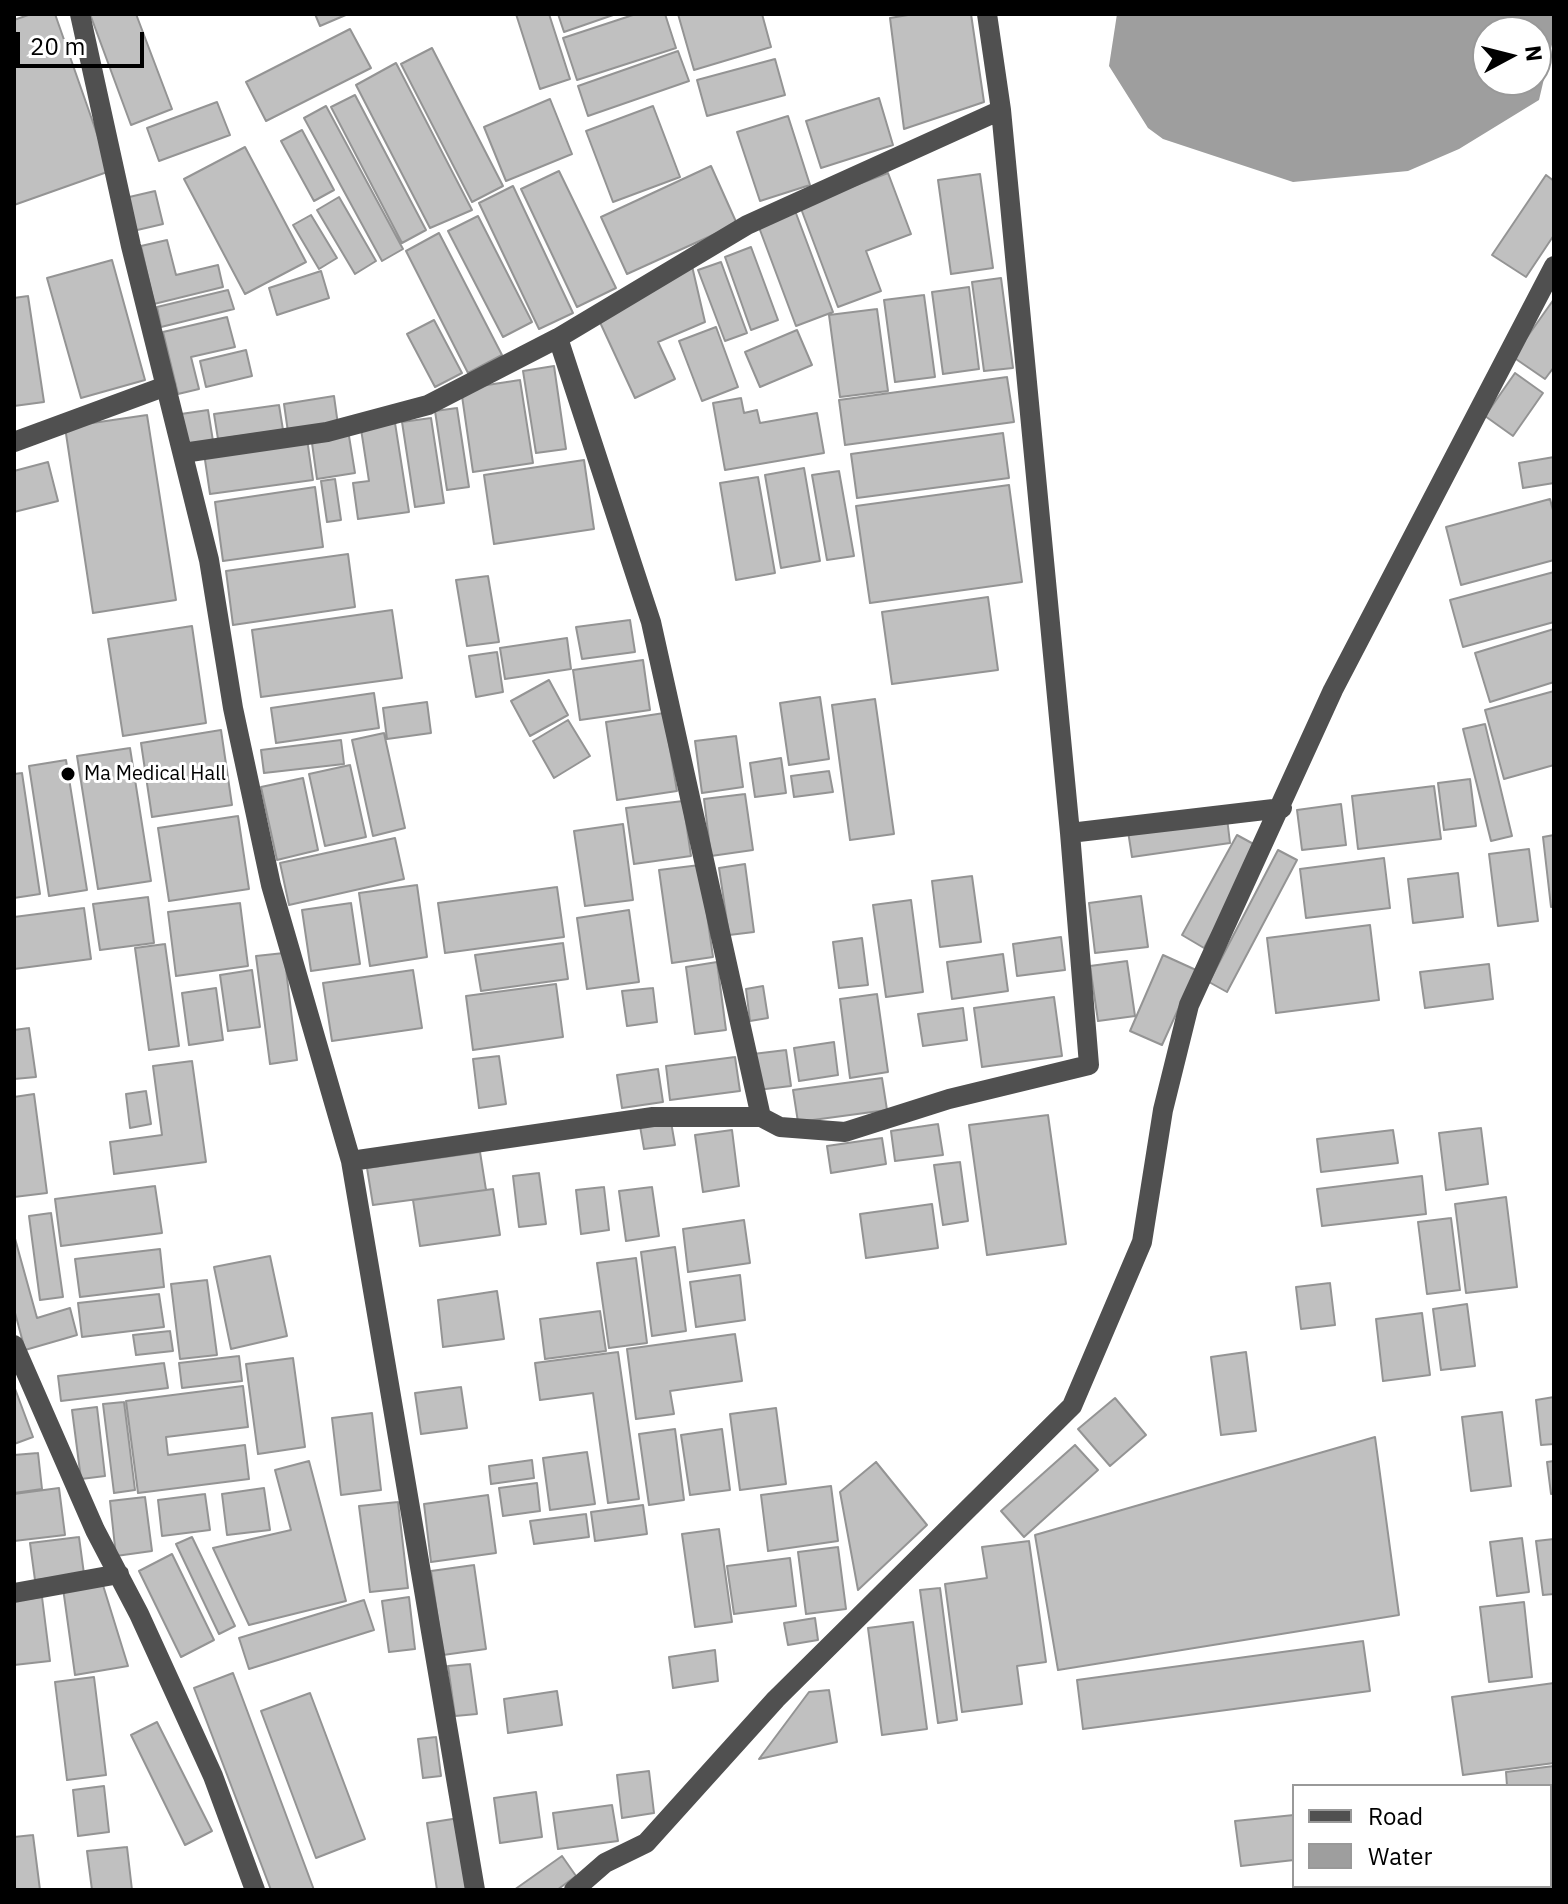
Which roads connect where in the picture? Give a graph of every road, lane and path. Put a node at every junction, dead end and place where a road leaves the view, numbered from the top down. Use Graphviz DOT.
graph roads {
  1 [pos="80,14"];
  2 [pos="987,14"];
  3 [pos="1001,110"];
  4 [pos="1554,266"];
  5 [pos="558,338"];
  6 [pos="166,386"];
  7 [pos="14,442"];
  8 [pos="183,453"];
  9 [pos="1282,808"];
  10 [pos="1070,833"];
  11 [pos="761,1117"];
  12 [pos="351,1161"];
  13 [pos="14,1345"];
  14 [pos="119,1574"];
  15 [pos="14,1593"];
  16 [pos="255,1890"];
  17 [pos="475,1890"];
  18 [pos="574,1890"];
  1 -- 6 [label="street"];
  2 -- 3 [label="street"];
  3 -- 5 [label="street"];
  3 -- 10 [label="street"];
  4 -- 9 [label="street"];
  5 -- 8 [label="street"];
  5 -- 11 [label="street"];
  6 -- 7 [label="street"];
  6 -- 8 [label="street"];
  8 -- 12 [label="street"];
  9 -- 10 [label="street"];
  9 -- 18 [label="street"];
  10 -- 11 [label="street"];
  11 -- 12 [label="street"];
  12 -- 17 [label="street"];
  13 -- 14 [label="street"];
  14 -- 15 [label="street"];
  14 -- 16 [label="street"];
}
